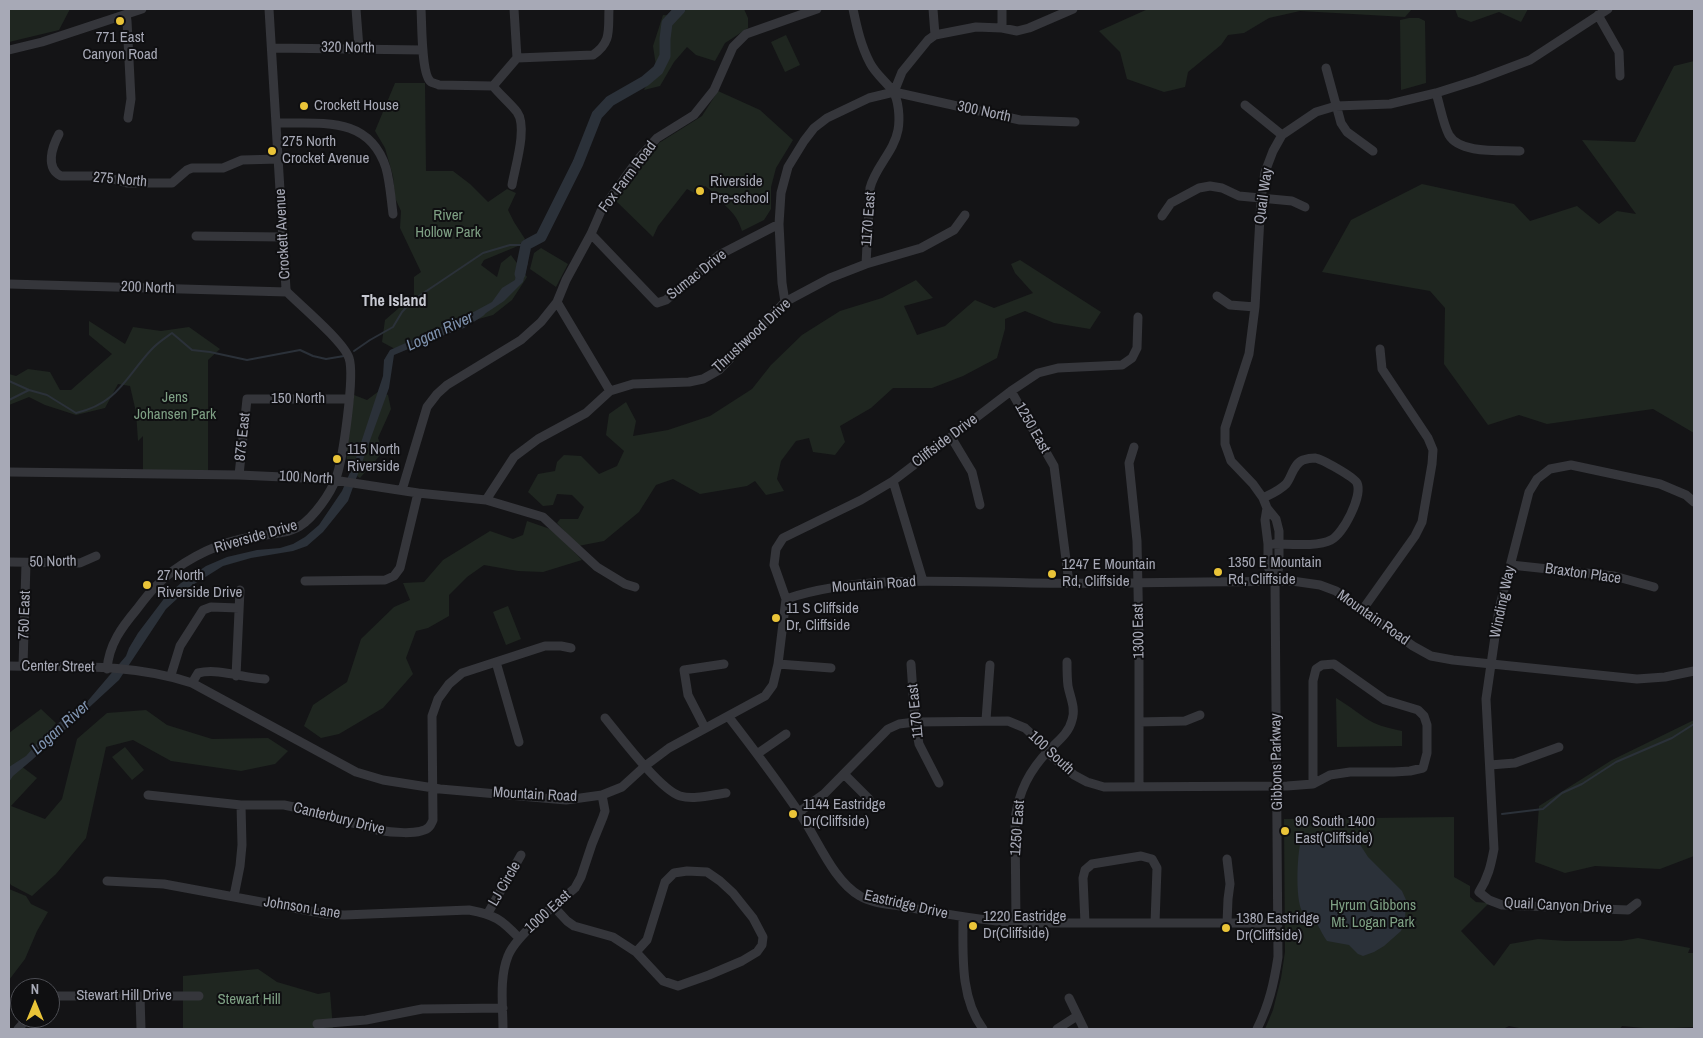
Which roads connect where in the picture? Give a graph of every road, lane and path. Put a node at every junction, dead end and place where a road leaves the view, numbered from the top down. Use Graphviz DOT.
graph roads {
  1 [pos="142,9"];
  2 [pos="269,9"];
  3 [pos="356,9"];
  4 [pos="421,9"];
  5 [pos="514,9"];
  6 [pos="609,9"];
  7 [pos="817,9"];
  8 [pos="853,9"];
  9 [pos="933,9"];
  10 [pos="1002,9"];
  11 [pos="1073,9"];
  12 [pos="1608,9"];
  13 [pos="126,14"];
  14 [pos="1598,15"];
  15 [pos="1002,28"];
  16 [pos="935,35"];
  17 [pos="272,48"];
  18 [pos="358,48"];
  19 [pos="9,50"];
  20 [pos="423,50"];
  21 [pos="518,58"];
  22 [pos="1326,68"];
  23 [pos="1620,76"];
  24 [pos="493,86"];
  25 [pos="894,92"];
  26 [pos="1436,93"];
  27 [pos="1245,105"];
  28 [pos="1336,106"];
  29 [pos="128,118"];
  30 [pos="1075,122"];
  31 [pos="277,123"];
  32 [pos="58,134"];
  33 [pos="1282,135"];
  34 [pos="1373,151"];
  35 [pos="1520,151"];
  36 [pos="279,160"];
  37 [pos="512,185"];
  38 [pos="1261,199"];
  39 [pos="1305,206"];
  40 [pos="393,214"];
  41 [pos="965,215"];
  42 [pos="1162,216"];
  43 [pos="779,224"];
  44 [pos="591,234"];
  45 [pos="196,236"];
  46 [pos="283,237"];
  47 [pos="866,264"];
  48 [pos="9,284"];
  49 [pos="287,292"];
  50 [pos="1217,296"];
  51 [pos="557,302"];
  52 [pos="785,302"];
  53 [pos="1255,307"];
  54 [pos="1138,317"];
  55 [pos="342,346"];
  56 [pos="1380,349"];
  57 [pos="610,391"];
  58 [pos="1011,391"];
  59 [pos="348,399"];
  60 [pos="247,400"];
  61 [pos="950,437"];
  62 [pos="1134,447"];
  63 [pos="9,472"];
  64 [pos="239,475"];
  65 [pos="336,480"];
  66 [pos="893,481"];
  67 [pos="402,490"];
  68 [pos="418,493"];
  69 [pos="1263,498"];
  70 [pos="486,500"];
  71 [pos="1694,502"];
  72 [pos="980,505"];
  73 [pos="1267,508"];
  74 [pos="1268,544"];
  75 [pos="1279,544"];
  76 [pos="96,556"];
  77 [pos="9,562"];
  78 [pos="26,562"];
  79 [pos="1511,565"];
  80 [pos="304,581"];
  81 [pos="1275,581"];
  82 [pos="923,582"];
  83 [pos="1069,583"];
  84 [pos="1138,583"];
  85 [pos="635,587"];
  86 [pos="1654,587"];
  87 [pos="240,590"];
  88 [pos="786,599"];
  89 [pos="239,608"];
  90 [pos="1363,609"];
  91 [pos="571,648"];
  92 [pos="496,662"];
  93 [pos="1067,662"];
  94 [pos="1492,663"];
  95 [pos="724,664"];
  96 [pos="778,664"];
  97 [pos="911,664"];
  98 [pos="990,665"];
  99 [pos="9,666"];
  100 [pos="23,666"];
  101 [pos="107,668"];
  102 [pos="830,668"];
  103 [pos="1694,671"];
  104 [pos="171,676"];
  105 [pos="236,676"];
  106 [pos="265,679"];
  107 [pos="192,683"];
  108 [pos="1200,715"];
  109 [pos="728,716"];
  110 [pos="605,718"];
  111 [pos="986,720"];
  112 [pos="914,722"];
  113 [pos="1139,722"];
  114 [pos="705,728"];
  115 [pos="786,734"];
  116 [pos="519,742"];
  117 [pos="1559,747"];
  118 [pos="1047,752"];
  119 [pos="757,754"];
  120 [pos="1490,765"];
  121 [pos="645,766"];
  122 [pos="844,774"];
  123 [pos="939,783"];
  124 [pos="1313,784"];
  125 [pos="1139,786"];
  126 [pos="1277,786"];
  127 [pos="433,788"];
  128 [pos="726,793"];
  129 [pos="148,794"];
  130 [pos="602,795"];
  131 [pos="869,800"];
  132 [pos="241,804"];
  133 [pos="799,812"];
  134 [pos="521,855"];
  135 [pos="1227,859"];
  136 [pos="107,881"];
  137 [pos="1479,892"];
  138 [pos="234,896"];
  139 [pos="1637,903"];
  140 [pos="554,907"];
  141 [pos="488,913"];
  142 [pos="963,918"];
  143 [pos="1016,923"];
  144 [pos="1085,923"];
  145 [pos="1155,923"];
  146 [pos="1227,923"];
  147 [pos="1278,923"];
  148 [pos="519,938"];
  149 [pos="636,952"];
  150 [pos="60,996"];
  151 [pos="140,996"];
  152 [pos="198,996"];
  153 [pos="1069,998"];
  154 [pos="503,1008"];
  155 [pos="1077,1016"];
  156 [pos="316,1024"];
  157 [pos="141,1029"];
  158 [pos="503,1029"];
  159 [pos="983,1029"];
  160 [pos="1057,1029"];
  161 [pos="1084,1029"];
  162 [pos="1258,1029"];
  1 -- 13 [label="street"];
  2 -- 17 [label="street, Crockett Avenue"];
  3 -- 18 [label="street"];
  4 -- 20 [label="street"];
  5 -- 21 [label="street"];
  6 -- 21 [label="street"];
  7 -- 44 [label="street, Fox Farm Road"];
  8 -- 25 [label="street"];
  9 -- 16 [label="street"];
  10 -- 15 [label="street"];
  11 -- 15 [label="street"];
  12 -- 14 [label="street, Quail Way"];
  13 -- 19 [label="street"];
  13 -- 29 [label="street"];
  14 -- 23 [label="street"];
  14 -- 26 [label="street, Quail Way"];
  15 -- 16 [label="street"];
  16 -- 25 [label="street"];
  17 -- 18 [label="street, 320 North"];
  17 -- 31 [label="street, Crockett Avenue"];
  18 -- 20 [label="street, 320 North"];
  20 -- 24 [label="street"];
  21 -- 24 [label="street"];
  22 -- 28 [label="street"];
  24 -- 37 [label="street"];
  25 -- 30 [label="street, 300 North"];
  25 -- 43 [label="street"];
  25 -- 47 [label="street, 1170 East"];
  26 -- 28 [label="street, Quail Way"];
  26 -- 35 [label="street"];
  27 -- 33 [label="street"];
  28 -- 33 [label="street, Quail Way"];
  28 -- 34 [label="street"];
  31 -- 36 [label="street, Crockett Avenue"];
  31 -- 40 [label="street"];
  32 -- 36 [label="street, 275 North"];
  33 -- 38 [label="street, Quail Way"];
  36 -- 46 [label="street, Crockett Avenue"];
  38 -- 39 [label="street"];
  38 -- 42 [label="street"];
  38 -- 53 [label="street, Quail Way"];
  41 -- 47 [label="street, Thrushwood Drive"];
  43 -- 44 [label="street, Sumac Drive"];
  43 -- 52 [label="street"];
  44 -- 51 [label="street, Fox Farm Road"];
  45 -- 46 [label="street"];
  46 -- 49 [label="street, Crockett Avenue"];
  47 -- 52 [label="street, Thrushwood Drive"];
  48 -- 49 [label="street, 200 North"];
  49 -- 55 [label="street, Crockett Avenue"];
  50 -- 53 [label="street"];
  51 -- 57 [label="street"];
  51 -- 67 [label="street"];
  52 -- 57 [label="street, Thrushwood Drive"];
  53 -- 69 [label="street, Quail Way"];
  54 -- 58 [label="street, Cliffside Drive"];
  55 -- 59 [label="street, Riverside Drive"];
  56 -- 90 [label="street"];
  57 -- 70 [label="street, Thrushwood Drive"];
  58 -- 61 [label="street, Cliffside Drive"];
  58 -- 83 [label="street, 1250 East"];
  59 -- 60 [label="street, 150 North"];
  59 -- 65 [label="street, Riverside Drive"];
  60 -- 64 [label="street, 875 East"];
  61 -- 66 [label="street, Cliffside Drive"];
  61 -- 72 [label="street"];
  62 -- 84 [label="street, 1300 East"];
  63 -- 64 [label="street, 100 North"];
  64 -- 65 [label="street, 100 North"];
  65 -- 67 [label="street, 100 North"];
  65 -- 101 [label="street, Riverside Drive"];
  66 -- 82 [label="street"];
  66 -- 88 [label="street, Cliffside Drive"];
  67 -- 68 [label="street, 100 North"];
  68 -- 70 [label="street, 100 North"];
  68 -- 80 [label="street"];
  69 -- 73 [label="street, Quail Way"];
  69 -- 75 [label="street"];
  70 -- 85 [label="street, 100 North"];
  71 -- 79 [label="street, Winding Way"];
  73 -- 74 [label="street, Quail Way"];
  73 -- 75 [label="street, Quail Way"];
  74 -- 75 [label="street"];
  74 -- 81 [label="street, Quail Way"];
  75 -- 81 [label="street, Quail Way"];
  76 -- 78 [label="street, 50 North"];
  77 -- 78 [label="street, 50 North"];
  78 -- 100 [label="street, 750 East"];
  79 -- 86 [label="street, Braxton Place"];
  79 -- 94 [label="street, Winding Way"];
  81 -- 84 [label="street, Mountain Road"];
  81 -- 90 [label="street, Mountain Road"];
  81 -- 126 [label="street, Gibbons Parkway"];
  82 -- 83 [label="street, Mountain Road"];
  82 -- 88 [label="street, Mountain Road"];
  83 -- 84 [label="street, Mountain Road"];
  84 -- 113 [label="street, 1300 East"];
  87 -- 89 [label="street"];
  88 -- 96 [label="street, Mountain Road"];
  89 -- 104 [label="street"];
  89 -- 105 [label="street"];
  90 -- 94 [label="street, Mountain Road"];
  91 -- 92 [label="street, Canterbury Drive"];
  92 -- 116 [label="street"];
  92 -- 127 [label="street, Canterbury Drive"];
  93 -- 118 [label="street, 1250 East"];
  94 -- 103 [label="street, Mountain Road"];
  94 -- 120 [label="street, Winding Way"];
  95 -- 114 [label="street"];
  96 -- 102 [label="street"];
  96 -- 109 [label="street, Mountain Road"];
  97 -- 112 [label="street, 1170 East"];
  98 -- 111 [label="street"];
  99 -- 100 [label="street, Center Street"];
  100 -- 101 [label="street, Center Street"];
  101 -- 104 [label="street, Mountain Road"];
  104 -- 107 [label="street, Mountain Road"];
  105 -- 106 [label="street"];
  105 -- 107 [label="street"];
  107 -- 127 [label="street, Mountain Road"];
  108 -- 113 [label="street"];
  109 -- 114 [label="street, Mountain Road"];
  109 -- 119 [label="street, Eastridge Drive"];
  110 -- 121 [label="street"];
  111 -- 112 [label="street, 100 South"];
  111 -- 118 [label="street, 100 South"];
  112 -- 122 [label="street, 100 South"];
  112 -- 123 [label="street, 1170 East"];
  113 -- 125 [label="street, 1300 East"];
  114 -- 121 [label="street, Mountain Road"];
  115 -- 119 [label="street"];
  117 -- 120 [label="street"];
  118 -- 125 [label="street, 100 South"];
  118 -- 143 [label="street, 1250 East"];
  119 -- 133 [label="street, Eastridge Drive"];
  120 -- 137 [label="street, Winding Way"];
  121 -- 128 [label="street"];
  121 -- 130 [label="street, Mountain Road"];
  122 -- 131 [label="street"];
  122 -- 133 [label="street, 100 South"];
  124 -- 124 [label="street"];
  124 -- 126 [label="street, 100 South"];
  125 -- 126 [label="street, 100 South"];
  126 -- 147 [label="street, Gibbons Parkway"];
  127 -- 130 [label="street, Mountain Road"];
  127 -- 132 [label="street, Canterbury Drive"];
  129 -- 132 [label="street, Canterbury Drive"];
  130 -- 140 [label="street, 1000 East"];
  132 -- 138 [label="street"];
  133 -- 142 [label="street, Eastridge Drive"];
  134 -- 141 [label="street, LJ Circle"];
  135 -- 146 [label="street"];
  136 -- 138 [label="street, Johnson Lane"];
  137 -- 139 [label="street, Quail Canyon Drive"];
  138 -- 141 [label="street, Johnson Lane"];
  140 -- 148 [label="street, 1000 East"];
  140 -- 149 [label="street"];
  141 -- 148 [label="street, Johnson Lane"];
  142 -- 143 [label="street, Eastridge Drive"];
  142 -- 159 [label="street"];
  143 -- 144 [label="street, Eastridge Drive"];
  144 -- 145 [label="street, Eastridge Drive"];
  144 -- 145 [label="street"];
  145 -- 146 [label="street, Eastridge Drive"];
  146 -- 147 [label="street, Eastridge Drive"];
  147 -- 162 [label="street, Gibbons Parkway"];
  148 -- 154 [label="street, 1000 East"];
  149 -- 149 [label="street"];
  150 -- 151 [label="street, Stewart Hill Drive"];
  151 -- 152 [label="street, Stewart Hill Drive"];
  151 -- 157 [label="street"];
  153 -- 155 [label="street"];
  154 -- 156 [label="street"];
  154 -- 158 [label="street, 1000 East"];
  155 -- 160 [label="street"];
  155 -- 161 [label="street"];
}
